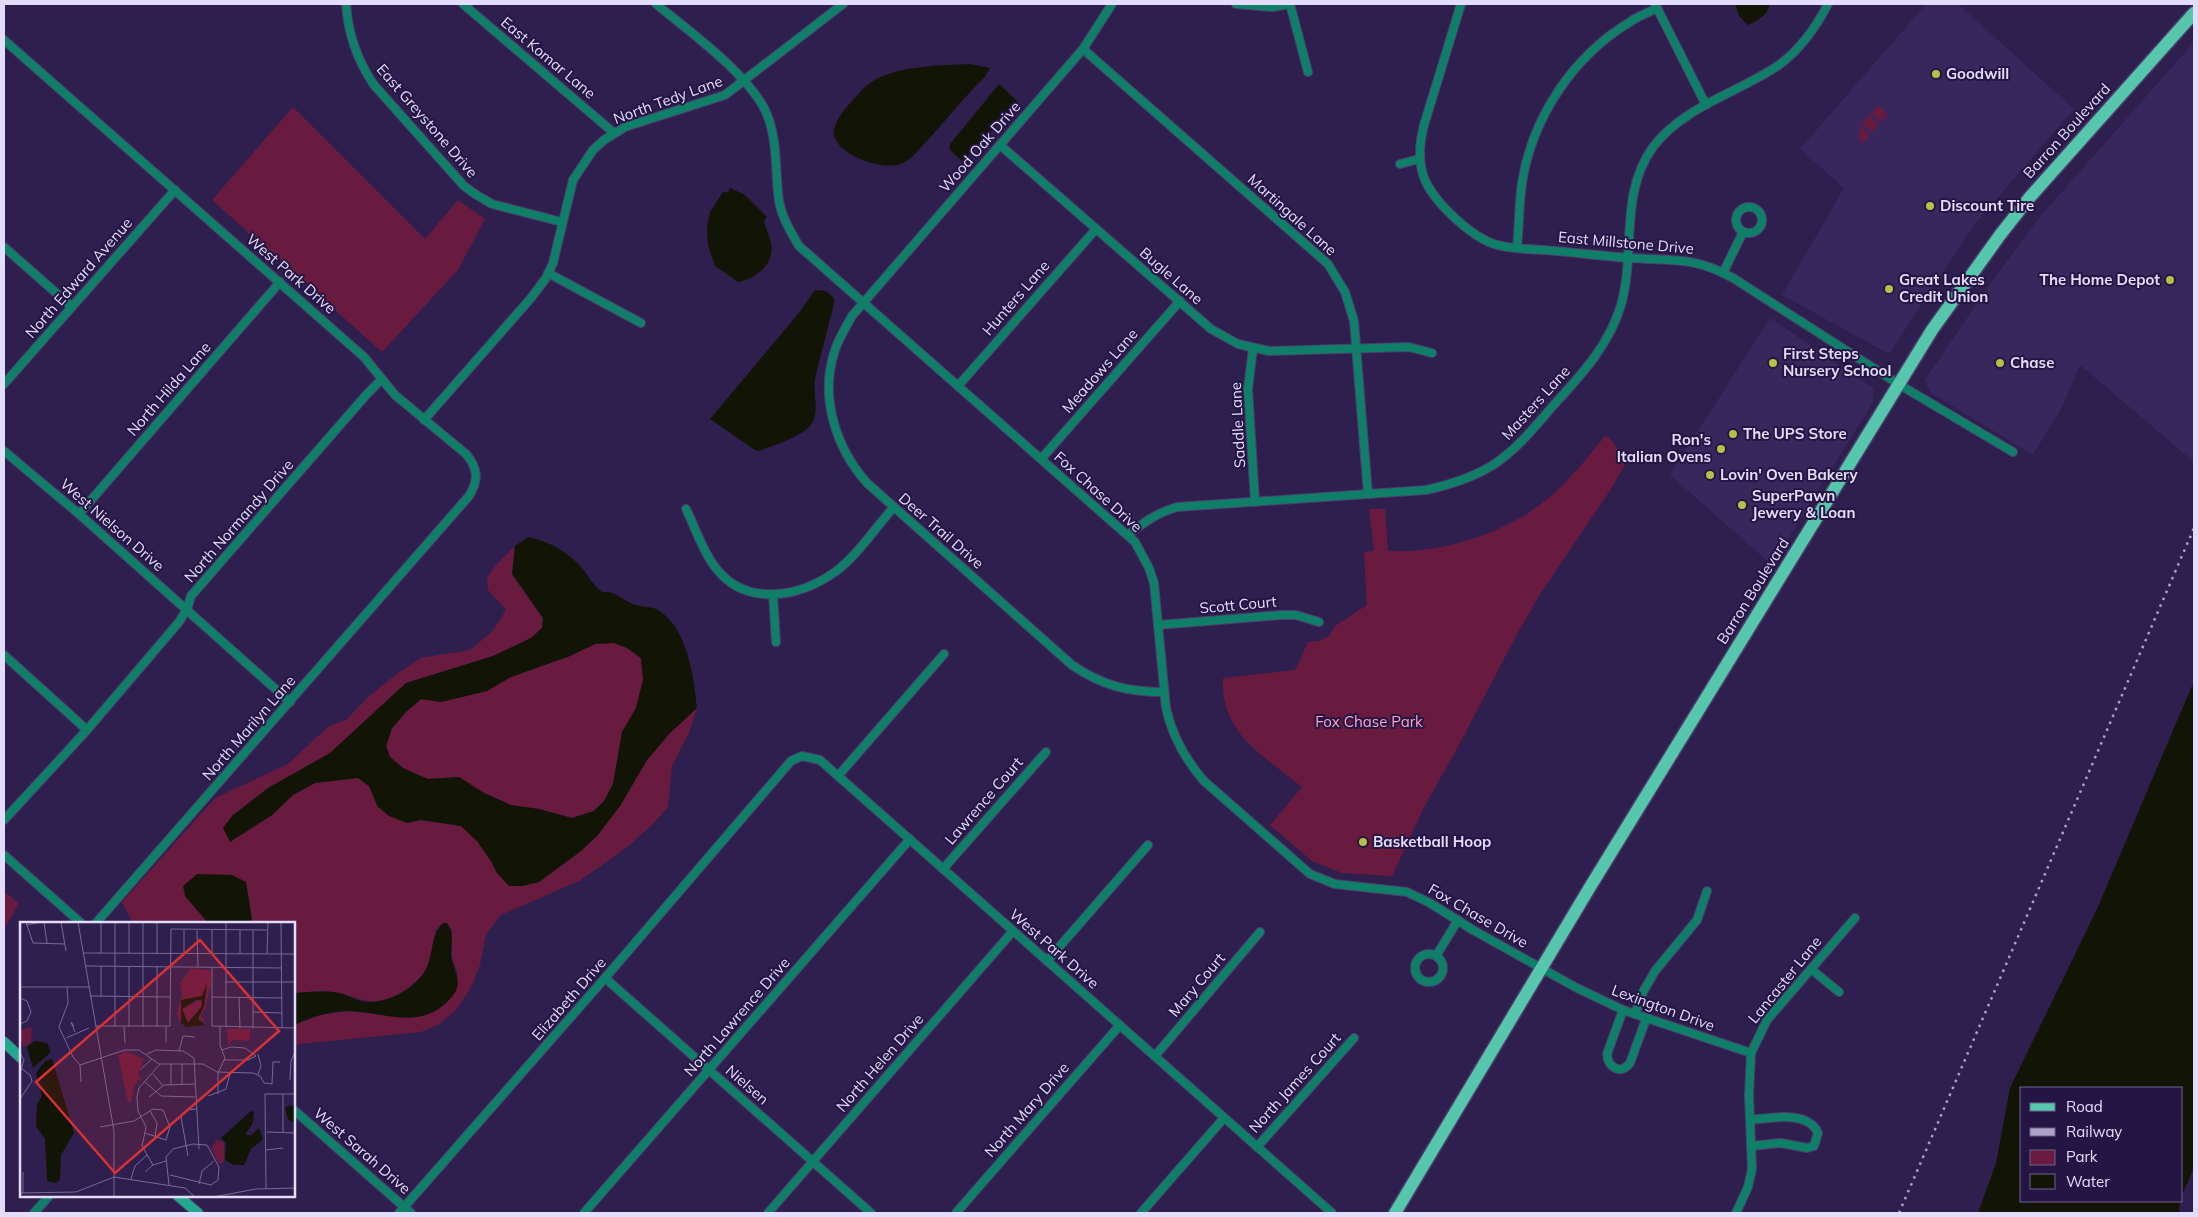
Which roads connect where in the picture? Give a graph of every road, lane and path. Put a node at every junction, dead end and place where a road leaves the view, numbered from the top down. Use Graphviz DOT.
graph roads {
  1 [pos="346,4"];
  2 [pos="463,4"];
  3 [pos="656,4"];
  4 [pos="842,4"];
  5 [pos="1112,4"];
  6 [pos="1236,4"];
  7 [pos="1290,4"];
  8 [pos="1461,4"];
  9 [pos="1828,4"];
  10 [pos="1656,6"];
  11 [pos="2194,13"];
  12 [pos="4,40"];
  13 [pos="1083,49"];
  14 [pos="1308,72"];
  15 [pos="745,82"];
  16 [pos="1706,105"];
  17 [pos="614,133"];
  18 [pos="1000,145"];
  19 [pos="1419,159"];
  20 [pos="1400,164"];
  21 [pos="174,190"];
  22 [pos="562,222"];
  23 [pos="1096,229"];
  24 [pos="1743,232"];
  25 [pos="4,247"];
  26 [pos="1517,248"];
  27 [pos="1627,258"];
  28 [pos="548,273"];
  29 [pos="1723,273"];
  30 [pos="280,282"];
  31 [pos="1180,301"];
  32 [pos="862,303"];
  33 [pos="71,306"];
  34 [pos="640,323"];
  35 [pos="1253,348"];
  36 [pos="1356,348"];
  37 [pos="1432,353"];
  38 [pos="382,379"];
  39 [pos="4,384"];
  40 [pos="1900,385"];
  41 [pos="958,386"];
  42 [pos="424,420"];
  43 [pos="4,451"];
  44 [pos="2013,452"];
  45 [pos="1041,459"];
  46 [pos="1368,494"];
  47 [pos="1255,502"];
  48 [pos="894,507"];
  49 [pos="686,509"];
  50 [pos="79,514"];
  51 [pos="1128,535"];
  52 [pos="422,550"];
  53 [pos="773,594"];
  54 [pos="187,610"];
  55 [pos="1319,622"];
  56 [pos="1158,626"];
  57 [pos="776,642"];
  58 [pos="944,654"];
  59 [pos="4,655"];
  60 [pos="1164,692"];
  61 [pos="290,702"];
  62 [pos="87,730"];
  63 [pos="1046,752"];
  64 [pos="838,776"];
  65 [pos="757,800"];
  66 [pos="4,820"];
  67 [pos="910,839"];
  68 [pos="1148,845"];
  69 [pos="4,855"];
  70 [pos="943,869"];
  71 [pos="1707,891"];
  72 [pos="1855,918"];
  73 [pos="1458,920"];
  74 [pos="80,922"];
  75 [pos="97,922"];
  76 [pos="1013,931"];
  77 [pos="1260,932"];
  78 [pos="1436,956"];
  79 [pos="1047,961"];
  80 [pos="1543,969"];
  81 [pos="1811,969"];
  82 [pos="605,978"];
  83 [pos="1839,992"];
  84 [pos="1623,1010"];
  85 [pos="1635,1014"];
  86 [pos="1646,1019"];
  87 [pos="1120,1025"];
  88 [pos="1354,1038"];
  89 [pos="4,1042"];
  90 [pos="1750,1053"];
  91 [pos="1155,1056"];
  92 [pos="20,1057"];
  93 [pos="709,1070"];
  94 [pos="295,1111"];
  95 [pos="1224,1118"];
  96 [pos="1750,1120"];
  97 [pos="1751,1146"];
  98 [pos="1257,1147"];
  99 [pos="813,1162"];
  100 [pos="48,1197"];
  101 [pos="179,1197"];
  102 [pos="402,1210"];
  103 [pos="34,1213"];
  104 [pos="198,1213"];
  105 [pos="411,1213"];
  106 [pos="584,1213"];
  107 [pos="768,1213"];
  108 [pos="871,1213"];
  109 [pos="956,1213"];
  110 [pos="1141,1213"];
  111 [pos="1332,1213"];
  112 [pos="1395,1213"];
  113 [pos="1736,1213"];
  1 -- 22 [label="street, East Greystone Drive"];
  2 -- 17 [label="street, East Komar Lane"];
  3 -- 15 [label="street, Fox Chase Drive"];
  4 -- 15 [label="street, North Tedy Lane"];
  5 -- 13 [label="street, Wood Oak Drive"];
  6 -- 7 [label="street"];
  7 -- 14 [label="street"];
  8 -- 19 [label="street"];
  9 -- 16 [label="street, Masters Lane"];
  10 -- 16 [label="street"];
  10 -- 26 [label="street"];
  11 -- 40 [label="main road, Barron Boulevard"];
  12 -- 21 [label="street, West Park Drive"];
  13 -- 18 [label="street, Wood Oak Drive"];
  13 -- 36 [label="street, Martingale Lane"];
  15 -- 17 [label="street, North Tedy Lane"];
  15 -- 32 [label="street, Fox Chase Drive"];
  16 -- 27 [label="street, Masters Lane"];
  17 -- 22 [label="street, North Tedy Lane"];
  18 -- 23 [label="street, Bugle Lane"];
  18 -- 32 [label="street, Wood Oak Drive"];
  19 -- 20 [label="street"];
  19 -- 26 [label="street, East Millstone Drive"];
  21 -- 30 [label="street, West Park Drive"];
  21 -- 33 [label="street, North Edward Avenue"];
  22 -- 28 [label="street, North Tedy Lane"];
  23 -- 31 [label="street, Bugle Lane"];
  23 -- 41 [label="street, Hunters Lane"];
  24 -- 29 [label="street"];
  25 -- 33 [label="street"];
  26 -- 27 [label="street, East Millstone Drive"];
  27 -- 29 [label="street, East Millstone Drive"];
  27 -- 46 [label="street, Masters Lane"];
  28 -- 34 [label="street"];
  28 -- 42 [label="street, North Tedy Lane"];
  29 -- 40 [label="street, East Millstone Drive"];
  30 -- 38 [label="street, West Park Drive"];
  30 -- 50 [label="street, North Hilda Lane"];
  31 -- 35 [label="street, Bugle Lane"];
  31 -- 45 [label="street, Meadows Lane"];
  32 -- 41 [label="street, Fox Chase Drive"];
  32 -- 48 [label="street, Deer Trail Drive"];
  33 -- 39 [label="street, North Edward Avenue"];
  35 -- 36 [label="street, Bugle Lane"];
  35 -- 47 [label="street, Saddle Lane"];
  36 -- 37 [label="street, Bugle Lane"];
  36 -- 46 [label="street, Martingale Lane"];
  38 -- 42 [label="street, West Park Drive"];
  38 -- 54 [label="street, North Normandy Drive"];
  40 -- 44 [label="street, East Millstone Drive"];
  40 -- 80 [label="main road, Barron Boulevard"];
  41 -- 45 [label="street, Fox Chase Drive"];
  42 -- 52 [label="street, West Park Drive"];
  43 -- 50 [label="street, West Nielson Drive"];
  45 -- 51 [label="street, Fox Chase Drive"];
  46 -- 47 [label="street, Masters Lane"];
  47 -- 51 [label="street, Masters Lane"];
  48 -- 53 [label="street"];
  48 -- 60 [label="street, Deer Trail Drive"];
  49 -- 53 [label="street"];
  50 -- 54 [label="street, West Nielson Drive"];
  51 -- 56 [label="street, Fox Chase Drive"];
  52 -- 61 [label="street, North Marilyn Lane"];
  53 -- 57 [label="street"];
  54 -- 61 [label="street, West Nielson Drive"];
  54 -- 62 [label="street, North Normandy Drive"];
  55 -- 56 [label="street, Scott Court"];
  56 -- 60 [label="street, Fox Chase Drive"];
  58 -- 64 [label="street"];
  59 -- 62 [label="street"];
  60 -- 73 [label="street, Fox Chase Drive"];
  61 -- 75 [label="street, North Marilyn Lane"];
  62 -- 66 [label="street, North Normandy Drive"];
  63 -- 70 [label="street, Lawrence Court"];
  64 -- 65 [label="street, West Park Drive"];
  64 -- 67 [label="street, West Park Drive"];
  65 -- 82 [label="street, Elizabeth Drive"];
  67 -- 70 [label="street, West Park Drive"];
  67 -- 93 [label="street, North Lawrence Drive"];
  68 -- 79 [label="street"];
  69 -- 74 [label="street"];
  70 -- 76 [label="street, West Park Drive"];
  71 -- 85 [label="street"];
  72 -- 81 [label="street, Lancaster Lane"];
  73 -- 78 [label="street"];
  73 -- 80 [label="street, Fox Chase Drive"];
  76 -- 79 [label="street, West Park Drive"];
  76 -- 99 [label="street, North Helen Drive"];
  77 -- 91 [label="street, Mary Court"];
  79 -- 87 [label="street, West Park Drive"];
  80 -- 84 [label="street, Lexington Drive"];
  80 -- 112 [label="main road, Barron Boulevard"];
  81 -- 83 [label="street"];
  81 -- 90 [label="street, Lancaster Lane"];
  82 -- 93 [label="street, Nielsen"];
  82 -- 102 [label="street, Elizabeth Drive"];
  84 -- 85 [label="street, Lexington Drive"];
  84 -- 86 [label="street"];
  85 -- 86 [label="street, Lexington Drive"];
  86 -- 90 [label="street, Lexington Drive"];
  87 -- 91 [label="street, West Park Drive"];
  87 -- 109 [label="street, North Mary Drive"];
  88 -- 98 [label="street, North James Court"];
  89 -- 92 [label="street"];
  90 -- 96 [label="street, Lancaster Lane"];
  91 -- 95 [label="street, West Park Drive"];
  93 -- 99 [label="street, Nielsen"];
  93 -- 106 [label="street, North Lawrence Drive"];
  94 -- 102 [label="street, West Sarah Drive"];
  95 -- 98 [label="street, West Park Drive"];
  95 -- 110 [label="street"];
  96 -- 97 [label="street, Lancaster Lane"];
  96 -- 97 [label="street"];
  97 -- 113 [label="street, Lancaster Lane"];
  98 -- 111 [label="street, West Park Drive"];
  99 -- 107 [label="street, North Helen Drive"];
  99 -- 108 [label="street, Nielsen"];
  100 -- 103 [label="street"];
  101 -- 104 [label="street"];
  102 -- 105 [label="street, West Sarah Drive"];
}
